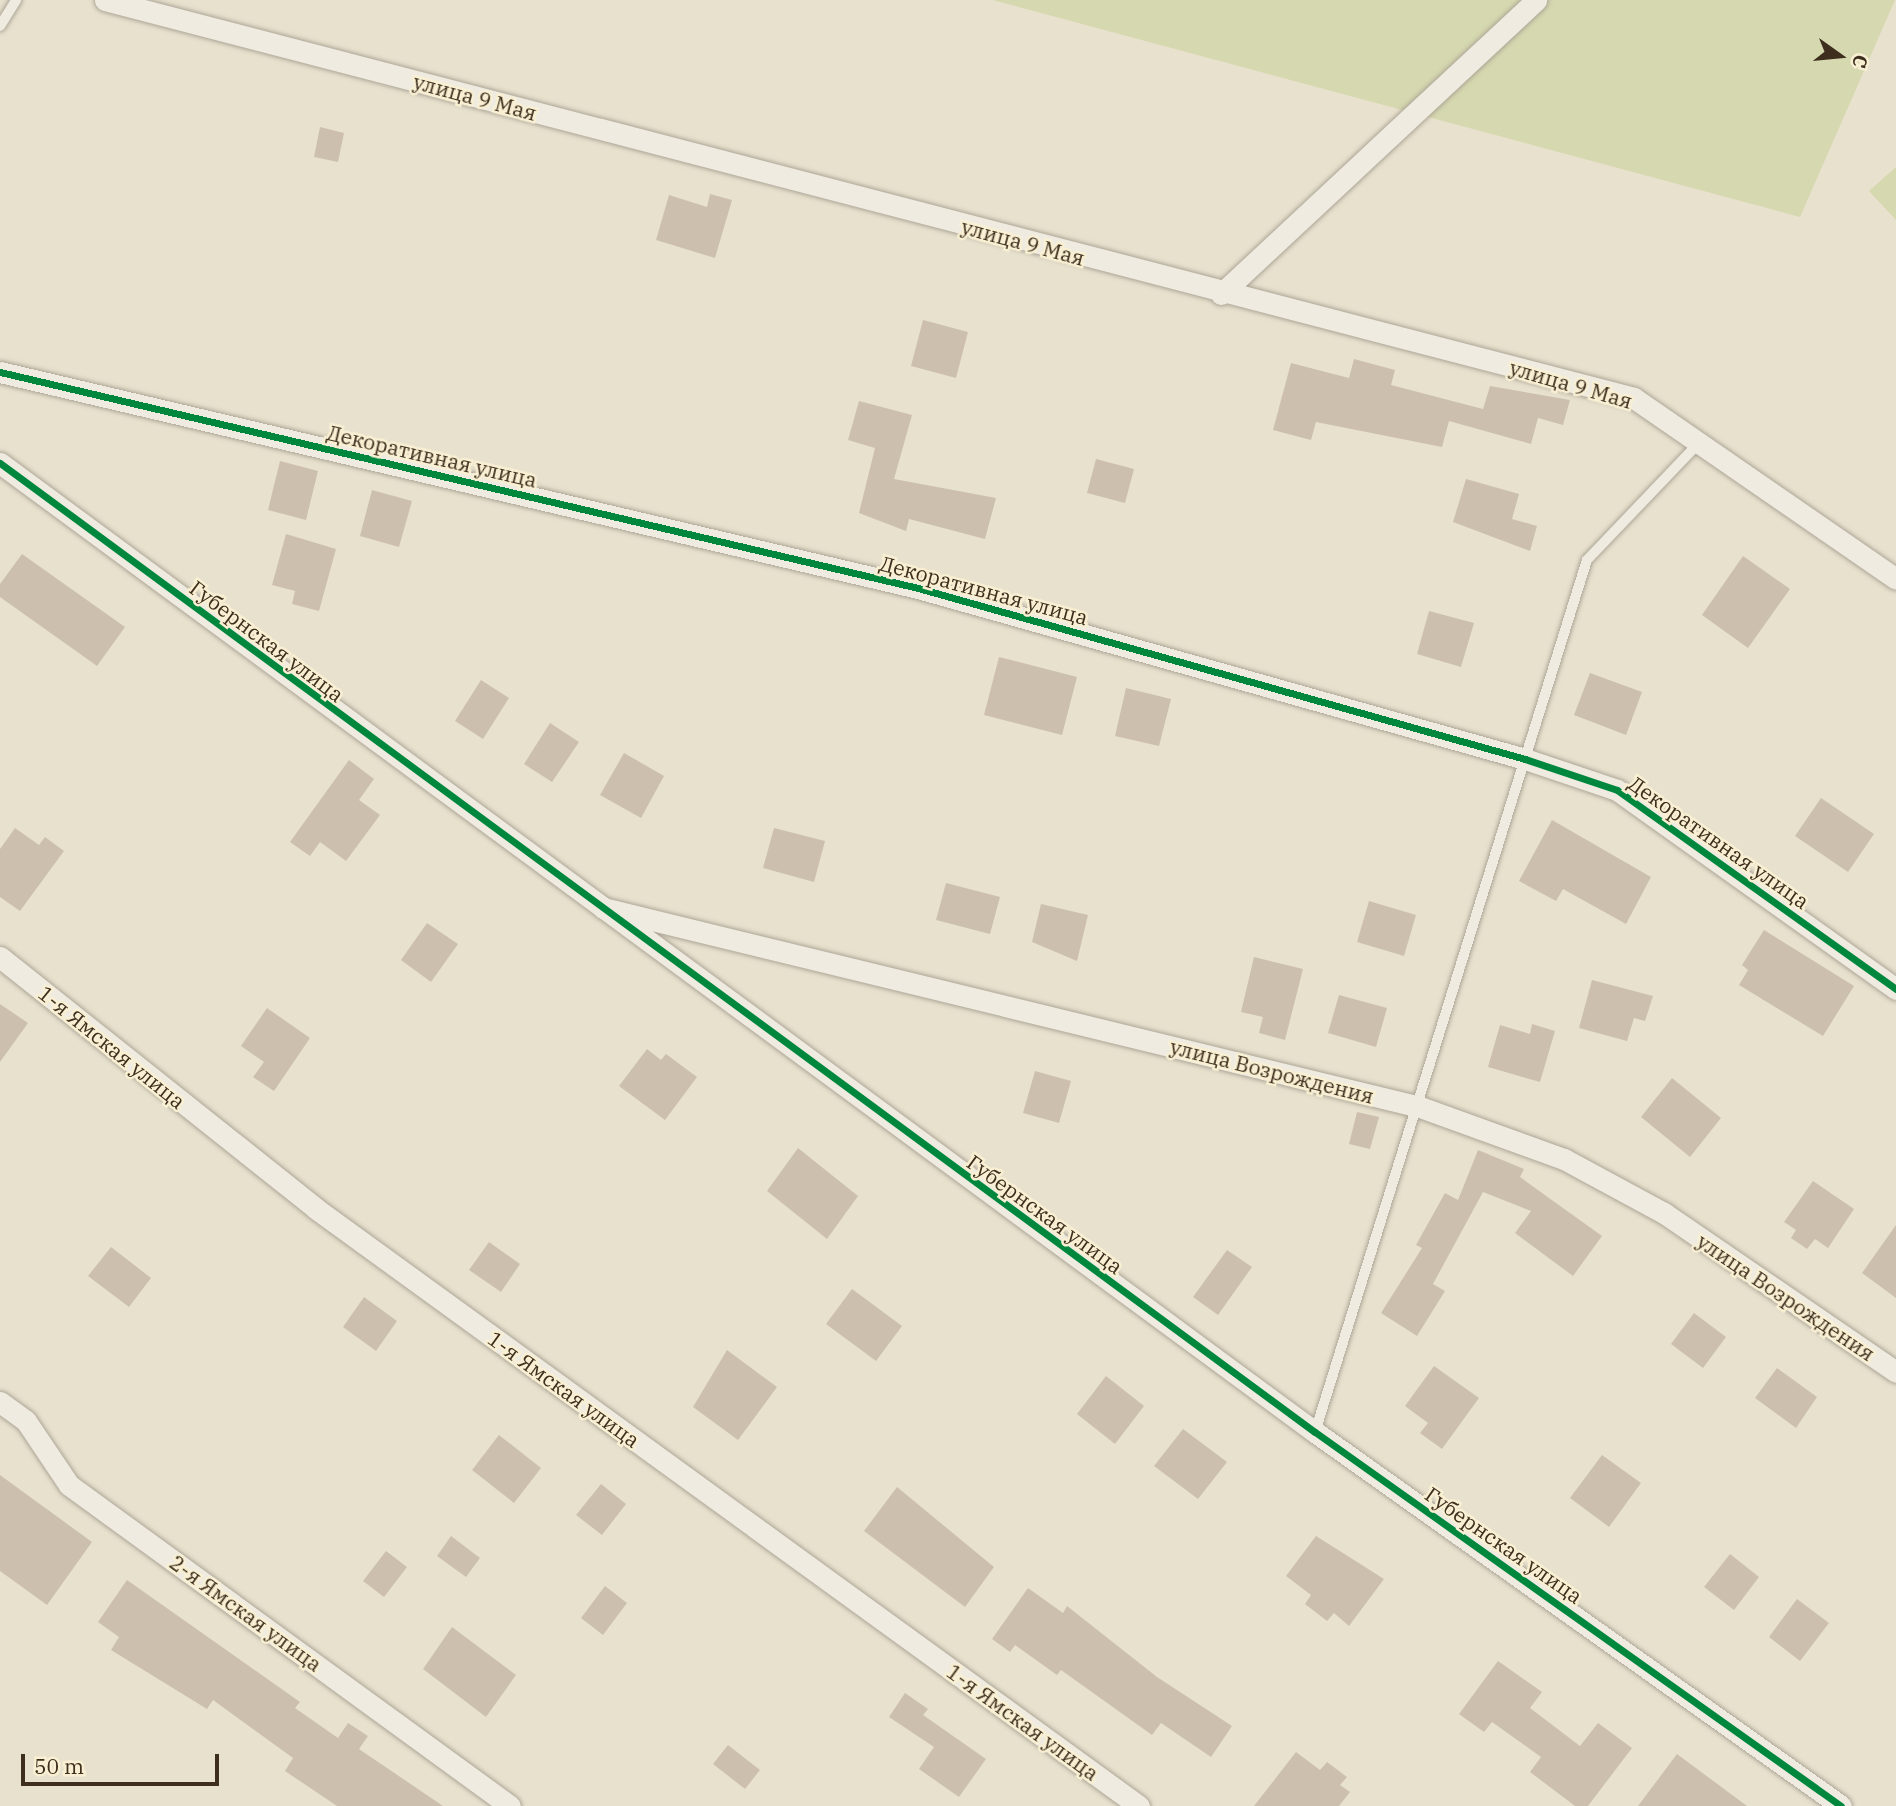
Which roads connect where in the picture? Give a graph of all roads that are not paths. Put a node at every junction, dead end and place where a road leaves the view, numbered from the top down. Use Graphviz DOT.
graph roads {
  1 [pos="16,0"];
  2 [pos="105,0"];
  3 [pos="1536,0"];
  4 [pos="0,26"];
  5 [pos="1221,294"];
  6 [pos="0,372"];
  7 [pos="1699,443"];
  8 [pos="0,463"];
  9 [pos="1896,579"];
  10 [pos="1525,759"];
  11 [pos="591,905"];
  12 [pos="0,957"];
  13 [pos="1896,989"];
  14 [pos="1420,1107"];
  15 [pos="1896,1372"];
  16 [pos="0,1402"];
  17 [pos="1315,1432"];
  18 [pos="510,1806"];
  19 [pos="1139,1806"];
  20 [pos="1841,1806"];
  1 -- 4 [label="lane"];
  2 -- 5 [label="street, улица 9 Мая"];
  3 -- 5 [label="street"];
  5 -- 7 [label="street, улица 9 Мая"];
  6 -- 10 [label="street, Декоративная улица"];
  7 -- 9 [label="street, улица 9 Мая"];
  7 -- 10 [label="lane"];
  8 -- 11 [label="street, Губернская улица"];
  10 -- 13 [label="street, Декоративная улица"];
  10 -- 14 [label="lane"];
  11 -- 14 [label="street, улица Возрождения"];
  11 -- 17 [label="street, Губернская улица"];
  12 -- 19 [label="street, 1-я Ямская улица"];
  14 -- 15 [label="street, улица Возрождения"];
  14 -- 17 [label="lane"];
  16 -- 18 [label="street, 2-я Ямская улица"];
  17 -- 20 [label="street, Губернская улица"];
}
